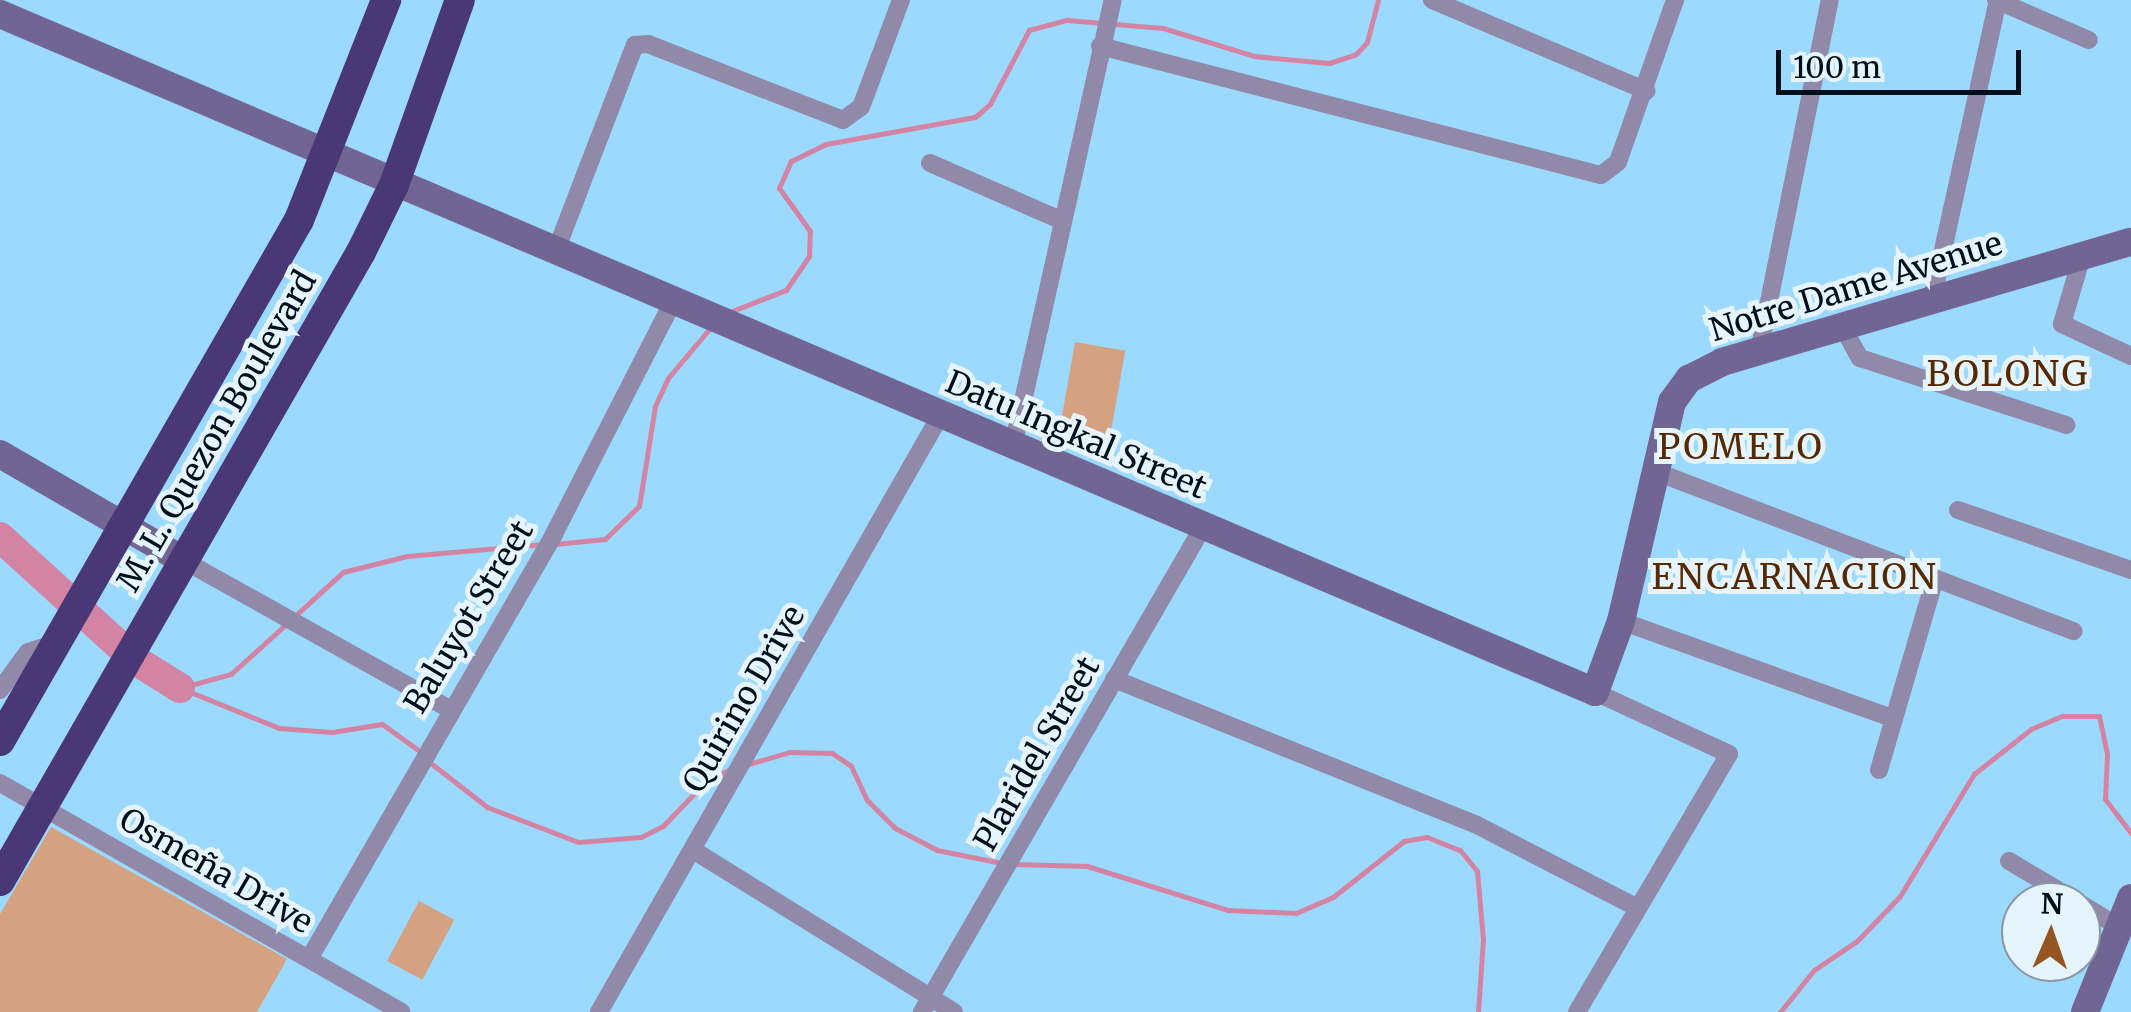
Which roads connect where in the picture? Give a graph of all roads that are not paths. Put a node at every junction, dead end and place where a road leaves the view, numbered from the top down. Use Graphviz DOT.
graph roads {
  1 [pos="386,0"];
  2 [pos="460,0"];
  3 [pos="901,0"];
  4 [pos="1432,0"];
  5 [pos="1675,0"];
  6 [pos="1830,0"];
  7 [pos="1997,1"];
  8 [pos="1112,2"];
  9 [pos="0,14"];
  10 [pos="1102,40"];
  11 [pos="2088,40"];
  12 [pos="1646,91"];
  13 [pos="328,157"];
  14 [pos="930,163"];
  15 [pos="394,185"];
  16 [pos="1063,221"];
  17 [pos="2131,242"];
  18 [pos="555,253"];
  19 [pos="2082,256"];
  20 [pos="1932,300"];
  21 [pos="684,308"];
  22 [pos="1842,326"];
  23 [pos="1759,351"];
  24 [pos="2131,356"];
  25 [pos="940,416"];
  26 [pos="2066,425"];
  27 [pos="1013,446"];
  28 [pos="0,454"];
  29 [pos="1654,471"];
  30 [pos="1958,510"];
  31 [pos="124,526"];
  32 [pos="1203,527"];
  33 [pos="182,560"];
  34 [pos="2131,570"];
  35 [pos="1936,580"];
  36 [pos="1621,621"];
  37 [pos="2073,631"];
  38 [pos="59,639"];
  39 [pos="1114,680"];
  40 [pos="0,690"];
  41 [pos="1595,692"];
  42 [pos="451,710"];
  43 [pos="1894,719"];
  44 [pos="0,741"];
  45 [pos="1878,770"];
  46 [pos="0,783"];
  47 [pos="43,806"];
  48 [pos="692,850"];
  49 [pos="2009,861"];
  50 [pos="0,880"];
  51 [pos="2044,882"];
  52 [pos="2131,898"];
  53 [pos="1638,908"];
  54 [pos="2101,916"];
  55 [pos="2120,927"];
  56 [pos="309,959"];
  57 [pos="927,1005"];
  58 [pos="401,1012"];
  59 [pos="600,1012"];
  60 [pos="954,1012"];
  61 [pos="1576,1012"];
  62 [pos="2086,1012"];
  1 -- 13 [label="highway, M. L. Quezon Boulevard"];
  2 -- 15 [label="highway, M. L. Quezon Boulevard"];
  3 -- 18 [label="street"];
  4 -- 12 [label="street"];
  5 -- 12 [label="street"];
  6 -- 23 [label="street"];
  7 -- 11 [label="street"];
  7 -- 20 [label="street"];
  8 -- 10 [label="street"];
  9 -- 13 [label="street, Datu Ingkal Street"];
  10 -- 12 [label="street"];
  10 -- 16 [label="street"];
  13 -- 15 [label="street, Datu Ingkal Street"];
  13 -- 31 [label="highway, M. L. Quezon Boulevard"];
  14 -- 16 [label="street"];
  15 -- 18 [label="street, Datu Ingkal Street"];
  15 -- 33 [label="highway, M. L. Quezon Boulevard"];
  16 -- 27 [label="street"];
  17 -- 19 [label="street, Notre Dame Avenue"];
  18 -- 21 [label="street, Datu Ingkal Street"];
  19 -- 20 [label="street, Notre Dame Avenue"];
  19 -- 24 [label="street"];
  20 -- 22 [label="street, Notre Dame Avenue"];
  21 -- 25 [label="street, Datu Ingkal Street"];
  21 -- 42 [label="street, Baluyot Street"];
  22 -- 23 [label="street, Notre Dame Avenue"];
  22 -- 26 [label="street"];
  23 -- 29 [label="street, Notre Dame Avenue"];
  25 -- 27 [label="street, Datu Ingkal Street"];
  25 -- 48 [label="street, Quirino Drive"];
  27 -- 32 [label="street, Datu Ingkal Street"];
  28 -- 31 [label="street"];
  29 -- 35 [label="street"];
  29 -- 36 [label="street, Notre Dame Avenue"];
  30 -- 34 [label="street"];
  31 -- 33 [label="street"];
  31 -- 38 [label="highway, M. L. Quezon Boulevard"];
  32 -- 39 [label="street, Plaridel Street"];
  32 -- 41 [label="street, Datu Ingkal Street"];
  33 -- 42 [label="street"];
  33 -- 47 [label="highway, M. L. Quezon Boulevard"];
  35 -- 37 [label="street"];
  35 -- 43 [label="street"];
  36 -- 41 [label="street, Notre Dame Avenue"];
  36 -- 43 [label="street"];
  38 -- 40 [label="street"];
  38 -- 44 [label="highway, M. L. Quezon Boulevard"];
  39 -- 53 [label="street"];
  39 -- 57 [label="street, Plaridel Street"];
  41 -- 53 [label="street, Datu Ingkal Street"];
  42 -- 56 [label="street, Baluyot Street"];
  43 -- 45 [label="street"];
  46 -- 47 [label="street, Osmeña Drive"];
  47 -- 50 [label="highway, M. L. Quezon Boulevard"];
  47 -- 56 [label="street, Osmeña Drive"];
  48 -- 57 [label="street"];
  48 -- 59 [label="street, Quirino Drive"];
  49 -- 51 [label="street"];
  52 -- 55 [label="street"];
  53 -- 61 [label="street"];
  54 -- 55 [label="street"];
  55 -- 62 [label="street"];
  56 -- 58 [label="street, Osmeña Drive"];
  57 -- 60 [label="street"];
}
